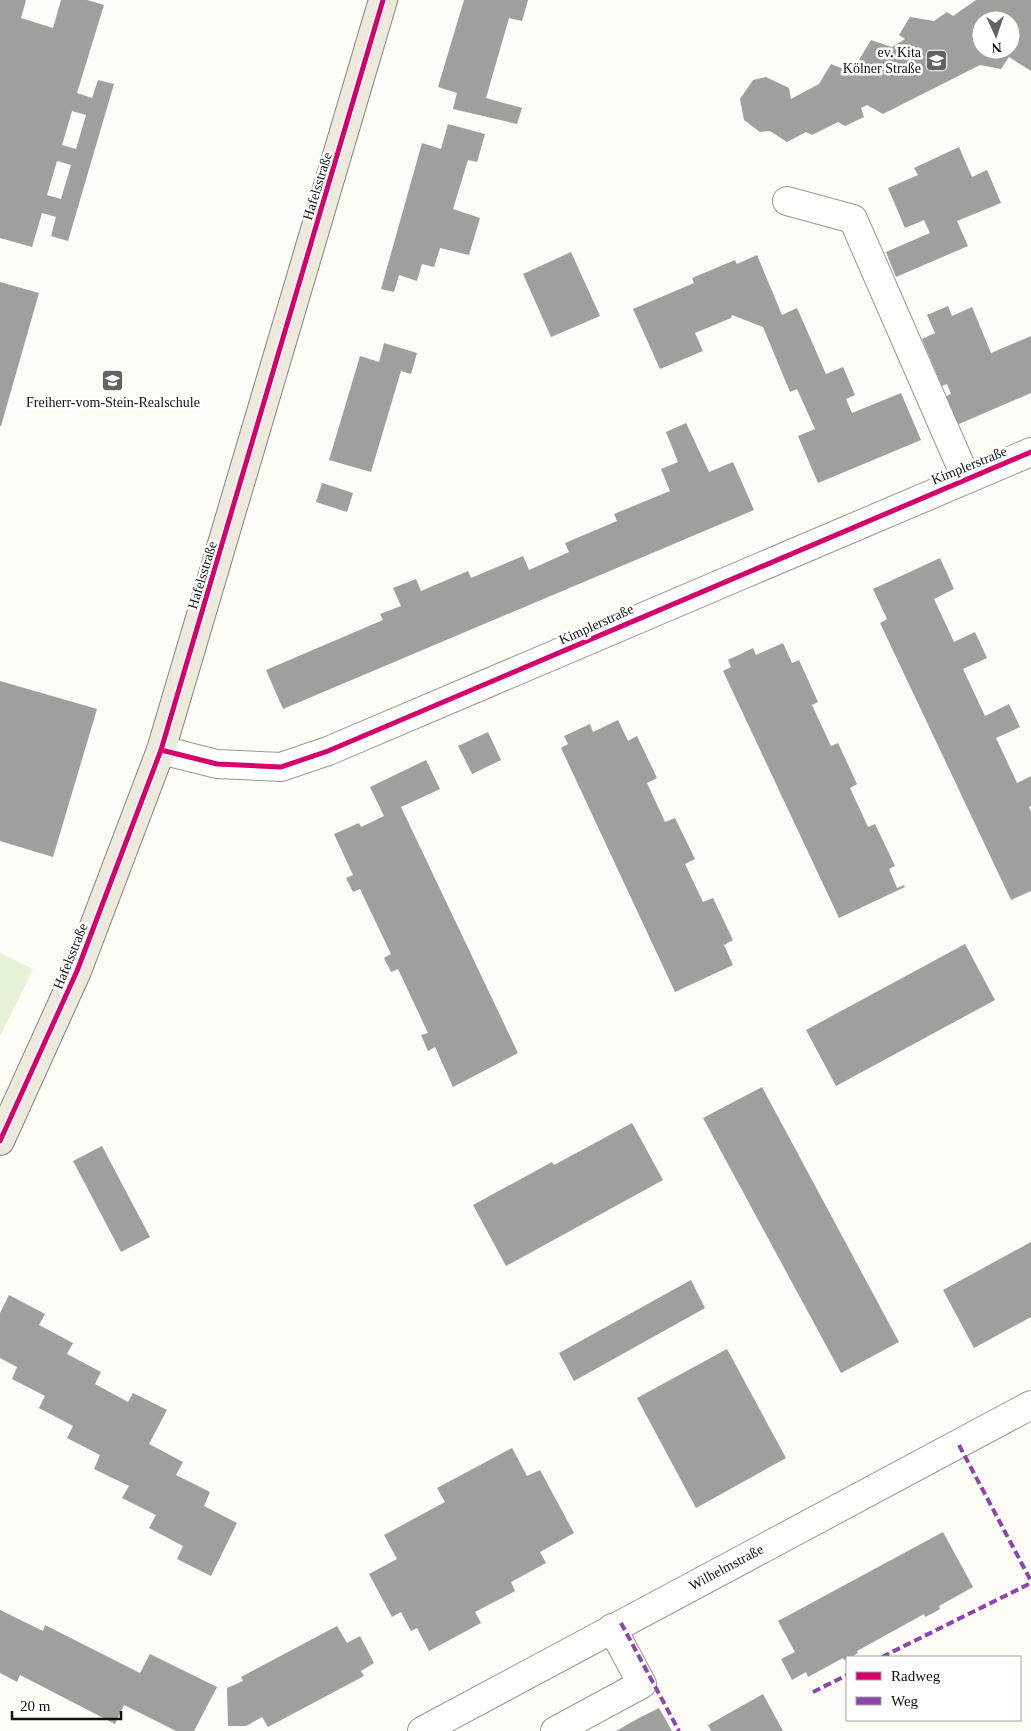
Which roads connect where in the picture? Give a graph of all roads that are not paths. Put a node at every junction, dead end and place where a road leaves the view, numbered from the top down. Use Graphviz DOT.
graph roads {
  1 [pos="383,0"];
  2 [pos="787,201"];
  3 [pos="1031,452"];
  4 [pos="966,478"];
  5 [pos="161,750"];
  6 [pos="0,1141"];
  7 [pos="1031,1404"];
  8 [pos="612,1628"];
  9 [pos="422,1731"];
  10 [pos="555,1731"];
  1 -- 5 [label="main road, Hafelsstraße"];
  2 -- 4 [label="street, Kimplerstraße"];
  3 -- 4 [label="street, Kimplerstraße"];
  4 -- 5 [label="street, Kimplerstraße"];
  5 -- 6 [label="main road, Hafelsstraße"];
  7 -- 8 [label="street, Wilhelmstraße"];
  8 -- 9 [label="street, Wilhelmstraße"];
  8 -- 10 [label="street"];
}
